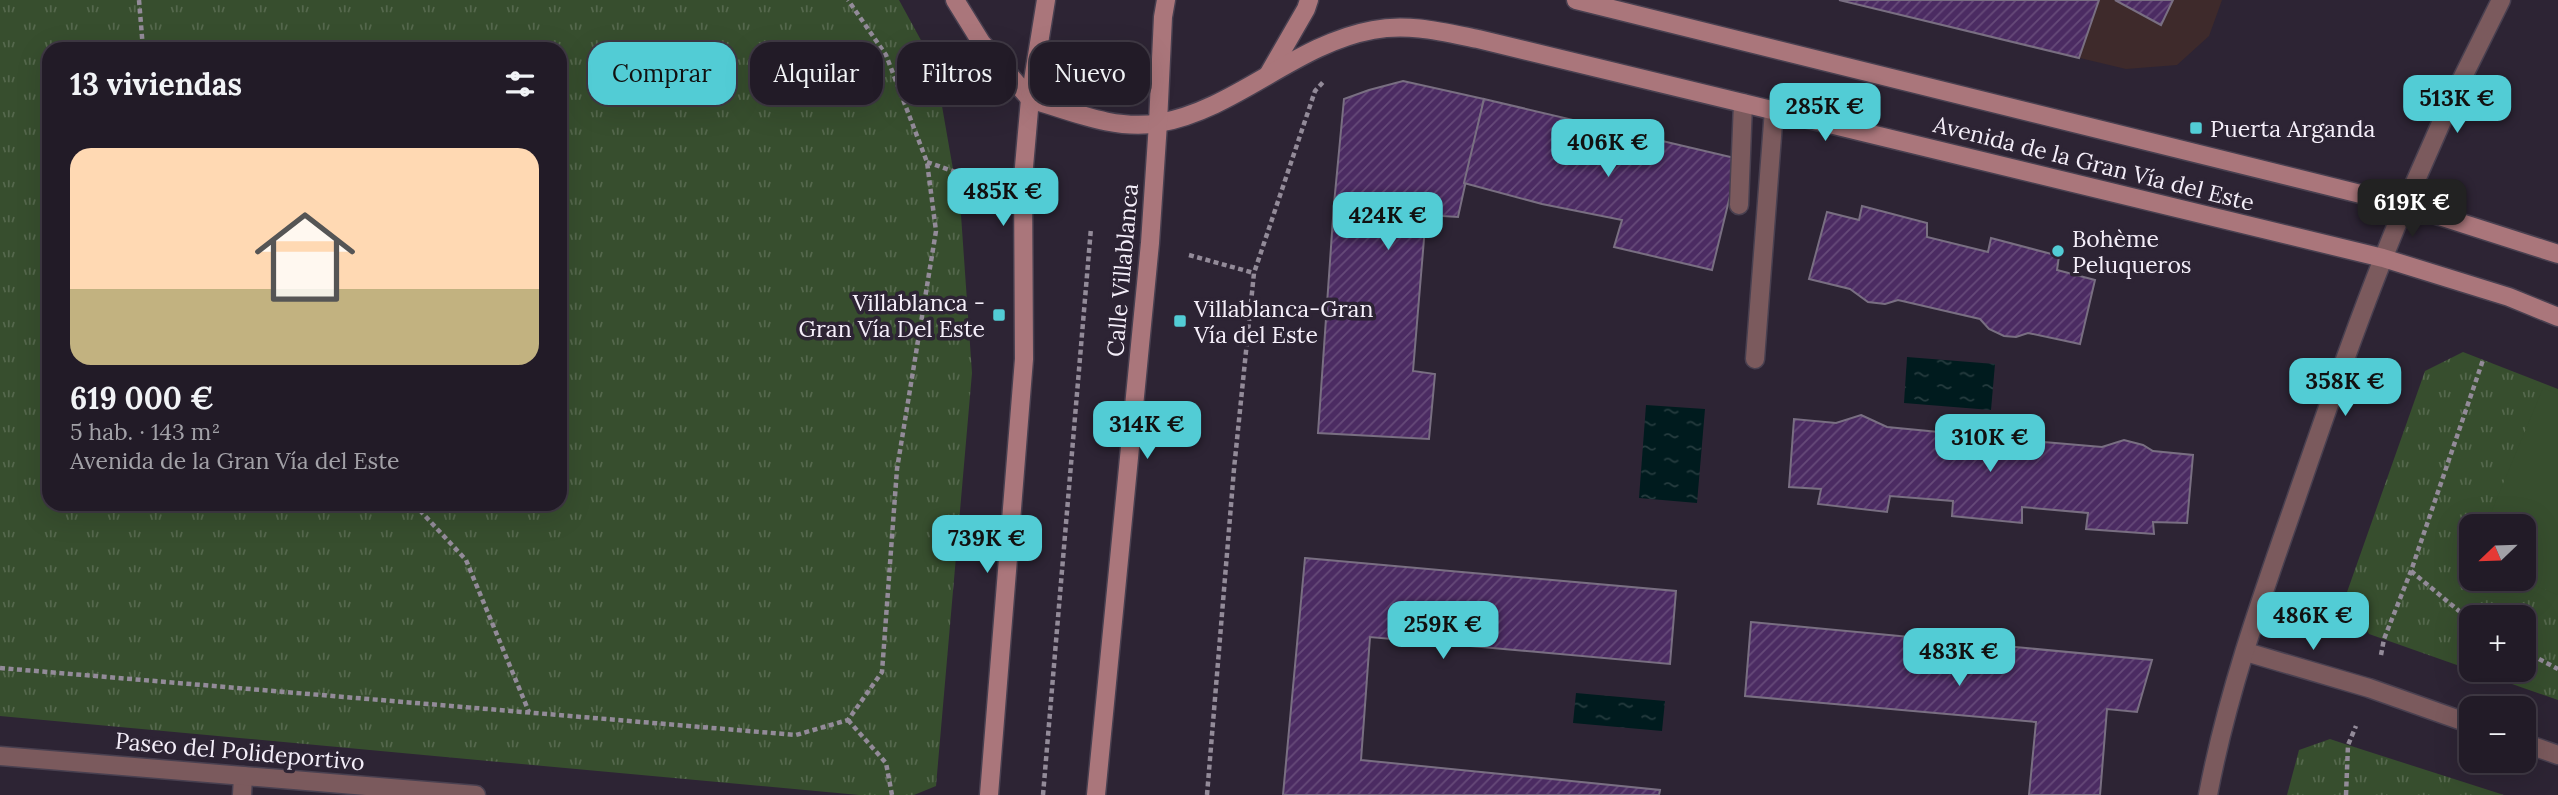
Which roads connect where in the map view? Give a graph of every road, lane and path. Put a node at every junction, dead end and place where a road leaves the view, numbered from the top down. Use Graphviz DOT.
graph roads {
  1 [pos="139,0"];
  2 [pos="848,0"];
  3 [pos="955,0"];
  4 [pos="1046,0"];
  5 [pos="1166,0"];
  6 [pos="1310,0"];
  7 [pos="1576,0"];
  8 [pos="2501,0"];
  9 [pos="142,42"];
  10 [pos="1039,42"];
  11 [pos="1331,73"];
  12 [pos="1268,75"];
  13 [pos="1030,99"];
  14 [pos="1743,103"];
  15 [pos="1050,105"];
  16 [pos="1774,110"];
  17 [pos="1158,123"];
  18 [pos="927,162"];
  19 [pos="967,176"];
  20 [pos="1739,205"];
  21 [pos="2405,205"];
  22 [pos="1091,228"];
  23 [pos="2558,254"];
  24 [pos="1189,255"];
  25 [pos="2383,258"];
  26 [pos="1254,273"];
  27 [pos="2558,317"];
  28 [pos="1755,359"];
  29 [pos="2483,360"];
  30 [pos="420,511"];
  31 [pos="2410,571"];
  32 [pos="2459,611"];
  33 [pos="2246,652"];
  34 [pos="2381,655"];
  35 [pos="2536,657"];
  36 [pos="0,668"];
  37 [pos="2558,669"];
  38 [pos="528,712"];
  39 [pos="848,720"];
  40 [pos="2459,720"];
  41 [pos="2356,726"];
  42 [pos="2536,747"];
  43 [pos="2558,755"];
  44 [pos="0,756"];
  45 [pos="243,776"];
  46 [pos="242,795"];
  47 [pos="476,795"];
  48 [pos="892,795"];
  49 [pos="989,795"];
  50 [pos="1043,795"];
  51 [pos="1097,795"];
  52 [pos="1207,795"];
  53 [pos="2208,795"];
  54 [pos="2346,795"];
  1 -- 9 [label="path"];
  2 -- 18 [label="path"];
  3 -- 13 [label="main road"];
  4 -- 10 [label="main road"];
  5 -- 17 [label="main road, Calle Villablanca"];
  6 -- 12 [label="main road"];
  7 -- 21 [label="main road, Avenida de la Gran Vía del Este"];
  8 -- 21 [label="street"];
  11 -- 26 [label="path"];
  12 -- 14 [label="main road, Avenida de la Gran Vía del Este"];
  12 -- 17 [label="main road, Avenida de la Gran Vía del Este"];
  13 -- 49 [label="main road"];
  14 -- 16 [label="main road, Avenida de la Gran Vía del Este"];
  14 -- 20 [label="street"];
  15 -- 17 [label="main road, Avenida de la Gran Vía del Este"];
  16 -- 25 [label="main road, Avenida de la Gran Vía del Este"];
  16 -- 28 [label="street"];
  17 -- 51 [label="main road, Calle Villablanca"];
  18 -- 19 [label="path"];
  18 -- 39 [label="path"];
  21 -- 23 [label="main road, Avenida de la Gran Vía del Este"];
  21 -- 25 [label="street"];
  22 -- 50 [label="path"];
  24 -- 26 [label="path"];
  25 -- 27 [label="main road, Avenida de la Gran Vía del Este"];
  25 -- 33 [label="street"];
  26 -- 52 [label="path"];
  29 -- 31 [label="path"];
  30 -- 38 [label="path"];
  31 -- 32 [label="path"];
  31 -- 34 [label="path"];
  33 -- 40 [label="street"];
  33 -- 53 [label="street"];
  35 -- 37 [label="path"];
  36 -- 38 [label="path"];
  38 -- 39 [label="path"];
  39 -- 48 [label="path"];
  41 -- 54 [label="path"];
  42 -- 43 [label="street"];
  44 -- 45 [label="street, Paseo del Polideportivo"];
  45 -- 46 [label="street"];
  45 -- 47 [label="street, Paseo del Polideportivo"];
}
